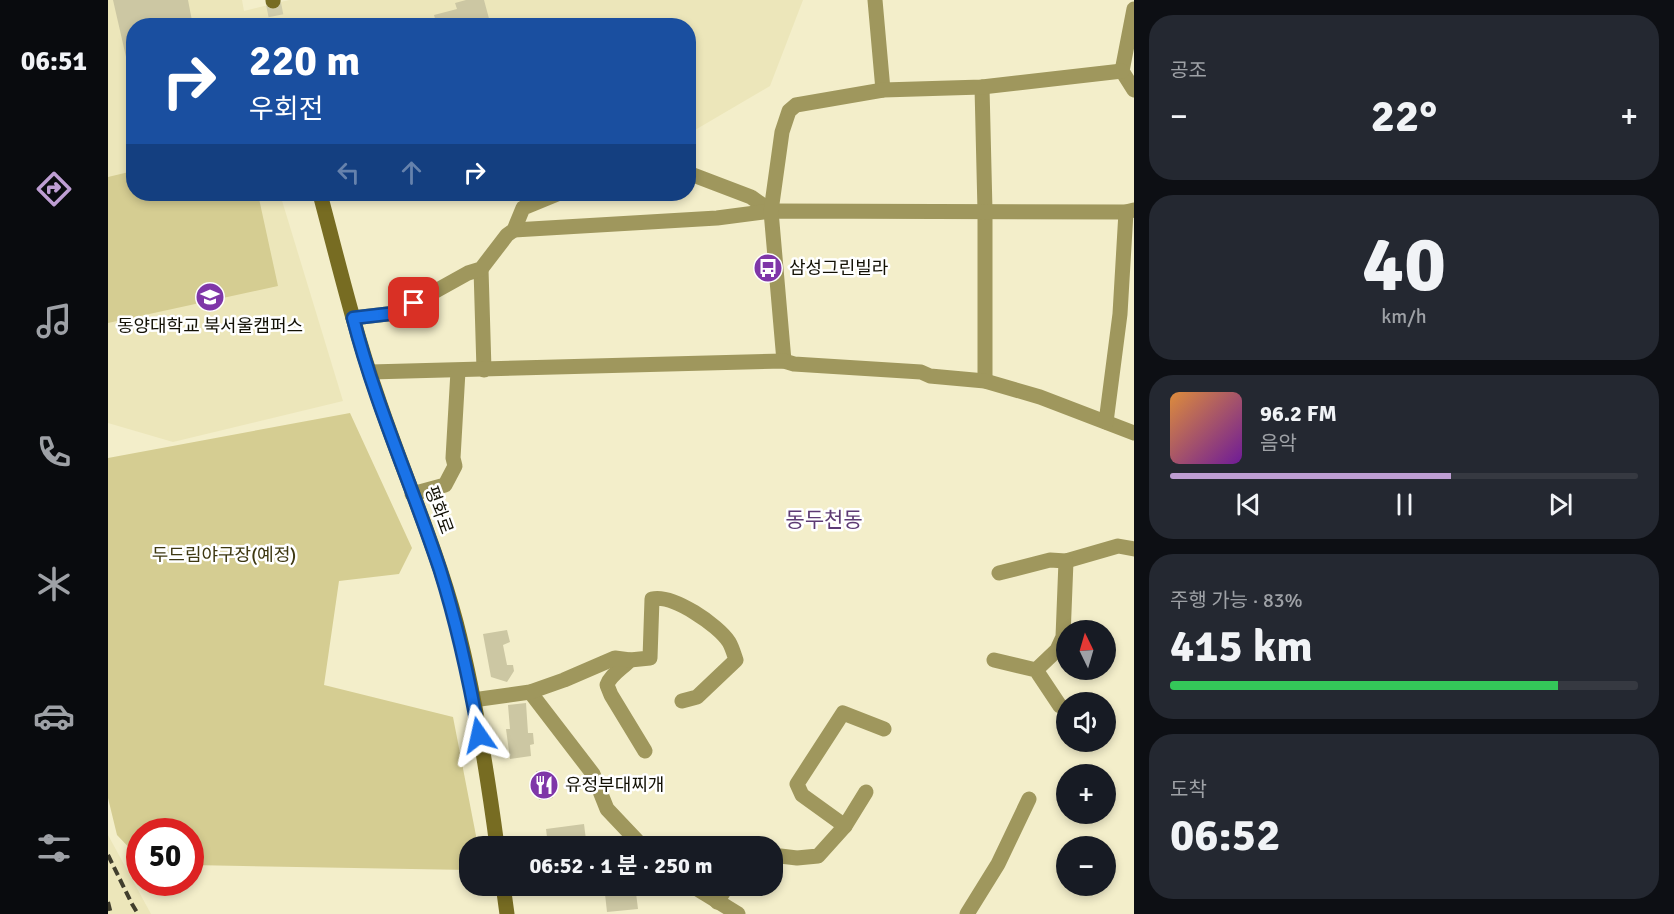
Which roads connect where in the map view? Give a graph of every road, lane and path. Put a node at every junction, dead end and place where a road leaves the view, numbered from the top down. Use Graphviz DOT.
graph roads {
  1 [pos="875,0"];
  2 [pos="1134,9"];
  3 [pos="1122,71"];
  4 [pos="982,87"];
  5 [pos="883,90"];
  6 [pos="1134,90"];
  7 [pos="696,176"];
  8 [pos="322,201"];
  9 [pos="540,201"];
  10 [pos="771,211"];
  11 [pos="985,211"];
  12 [pos="1130,211"];
  13 [pos="514,230"];
  14 [pos="481,269"];
  15 [pos="353,318"];
  16 [pos="784,361"];
  17 [pos="484,370"];
  18 [pos="458,371"];
  19 [pos="369,372"];
  20 [pos="986,381"];
  21 [pos="1106,422"];
  22 [pos="1134,433"];
  23 [pos="412,494"];
  24 [pos="1134,549"];
  25 [pos="1066,561"];
  26 [pos="999,573"];
  27 [pos="630,660"];
  28 [pos="994,660"];
  29 [pos="1036,670"];
  30 [pos="530,692"];
  31 [pos="473,700"];
  32 [pos="682,701"];
  33 [pos="1056,701"];
  34 [pos="885,729"];
  35 [pos="645,751"];
  36 [pos="866,792"];
  37 [pos="1029,799"];
  38 [pos="845,826"];
  39 [pos="495,836"];
  40 [pos="633,836"];
  41 [pos="783,856"];
  42 [pos="505,896"];
  43 [pos="708,896"];
  44 [pos="721,896"];
  45 [pos="717,902"];
  46 [pos="507,914"];
  47 [pos="738,914"];
  48 [pos="967,914"];
  1 -- 5 [label="street"];
  2 -- 3 [label="street"];
  3 -- 4 [label="street"];
  3 -- 6 [label="street"];
  4 -- 5 [label="street"];
  4 -- 11 [label="street"];
  5 -- 10 [label="street"];
  7 -- 10 [label="street"];
  8 -- 15 [label="main road, 평화로"];
  9 -- 13 [label="street"];
  10 -- 11 [label="street"];
  10 -- 13 [label="street"];
  10 -- 16 [label="street"];
  11 -- 12 [label="street"];
  11 -- 20 [label="street"];
  12 -- 21 [label="street"];
  13 -- 14 [label="street"];
  14 -- 15 [label="street"];
  14 -- 17 [label="street"];
  15 -- 19 [label="main road, 평화로"];
  16 -- 17 [label="street"];
  16 -- 20 [label="street"];
  17 -- 18 [label="street"];
  18 -- 19 [label="street"];
  18 -- 23 [label="street"];
  19 -- 23 [label="main road, 평화로"];
  20 -- 21 [label="street"];
  21 -- 22 [label="street"];
  23 -- 31 [label="main road, 평화로"];
  24 -- 25 [label="street"];
  25 -- 26 [label="street"];
  25 -- 29 [label="street"];
  27 -- 30 [label="street"];
  27 -- 32 [label="street"];
  27 -- 35 [label="street"];
  28 -- 29 [label="street"];
  29 -- 33 [label="street"];
  30 -- 31 [label="street"];
  30 -- 40 [label="street"];
  31 -- 39 [label="main road, 평화로"];
  34 -- 38 [label="street"];
  36 -- 38 [label="street"];
  37 -- 48 [label="street"];
  38 -- 41 [label="street"];
  42 -- 46 [label="main road"];
  43 -- 45 [label="street"];
  44 -- 45 [label="street"];
  45 -- 47 [label="street"];
}
